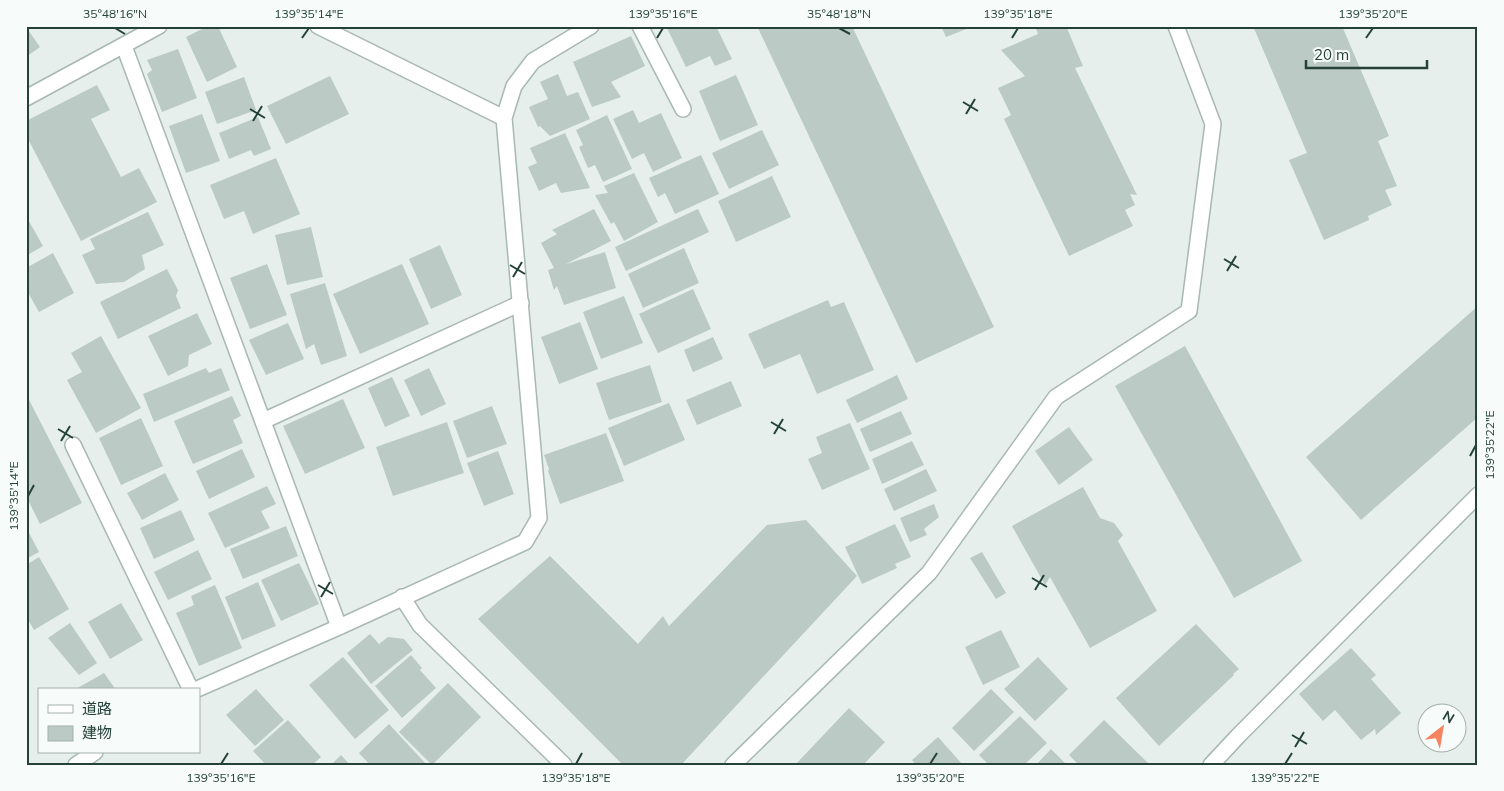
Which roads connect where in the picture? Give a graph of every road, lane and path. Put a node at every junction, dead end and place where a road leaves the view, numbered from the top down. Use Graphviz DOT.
graph roads {
  1 [pos="159,26"];
  2 [pos="318,26"];
  3 [pos="591,26"];
  4 [pos="640,26"];
  5 [pos="1176,26"];
  6 [pos="124,46"];
  7 [pos="26,98"];
  8 [pos="683,109"];
  9 [pos="504,118"];
  10 [pos="521,303"];
  11 [pos="263,421"];
  12 [pos="73,445"];
  13 [pos="1478,495"];
  14 [pos="402,597"];
  15 [pos="339,627"];
  16 [pos="190,688"];
  17 [pos="200,688"];
  18 [pos="92,754"];
  19 [pos="76,765"];
  20 [pos="564,765"];
  21 [pos="733,765"];
  22 [pos="1210,765"];
  1 -- 6 [label="street"];
  2 -- 9 [label="street"];
  3 -- 9 [label="street"];
  4 -- 8 [label="street"];
  5 -- 21 [label="street"];
  6 -- 7 [label="street"];
  6 -- 11 [label="street"];
  9 -- 10 [label="street"];
  10 -- 11 [label="street"];
  10 -- 14 [label="street"];
  11 -- 15 [label="street"];
  12 -- 16 [label="street"];
  13 -- 22 [label="street"];
  14 -- 15 [label="street"];
  14 -- 20 [label="street"];
  15 -- 17 [label="street"];
  18 -- 19 [label="street"];
}
